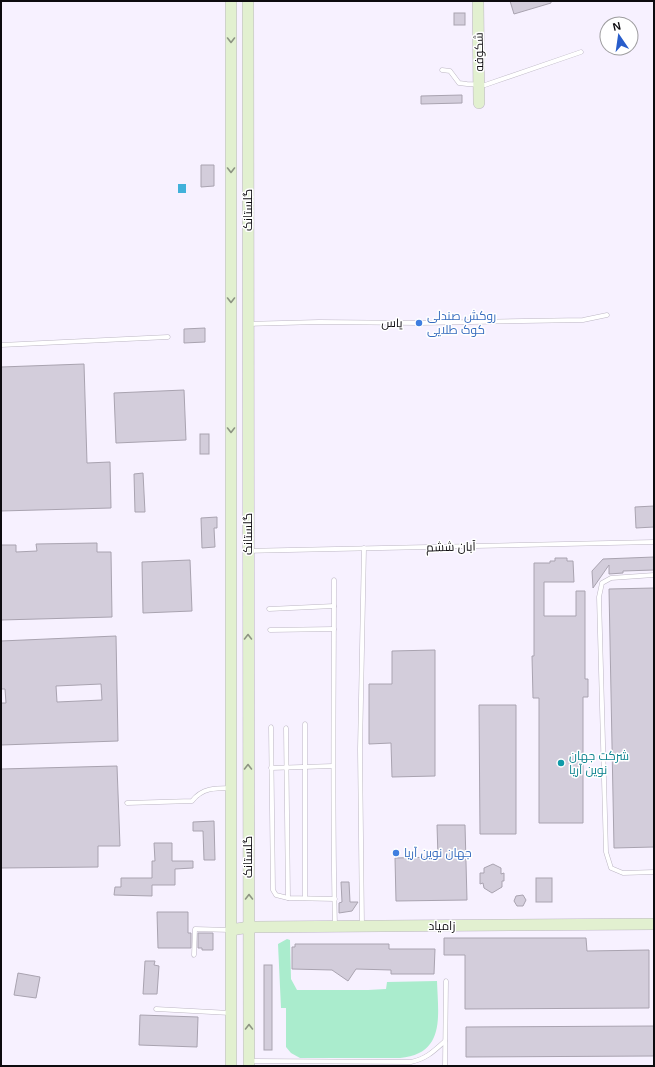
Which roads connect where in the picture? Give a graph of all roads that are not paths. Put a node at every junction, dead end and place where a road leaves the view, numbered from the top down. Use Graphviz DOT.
graph roads {
  1 [pos="231,1"];
  2 [pos="248,1"];
  3 [pos="478,1"];
  4 [pos="581,52"];
  5 [pos="442,70"];
  6 [pos="479,84"];
  7 [pos="479,103"];
  8 [pos="607,315"];
  9 [pos="248,324"];
  10 [pos="168,337"];
  11 [pos="1,345"];
  12 [pos="654,542"];
  13 [pos="364,548"];
  14 [pos="248,551"];
  15 [pos="654,575"];
  16 [pos="334,580"];
  17 [pos="334,606"];
  18 [pos="270,609"];
  19 [pos="334,629"];
  20 [pos="270,630"];
  21 [pos="305,724"];
  22 [pos="271,727"];
  23 [pos="286,728"];
  24 [pos="333,766"];
  25 [pos="305,767"];
  26 [pos="271,768"];
  27 [pos="286,768"];
  28 [pos="231,788"];
  29 [pos="127,803"];
  30 [pos="654,872"];
  31 [pos="288,898"];
  32 [pos="305,898"];
  33 [pos="334,899"];
  34 [pos="654,924"];
  35 [pos="362,926"];
  36 [pos="248,927"];
  37 [pos="335,927"];
  38 [pos="231,930"];
  39 [pos="194,955"];
  40 [pos="446,981"];
  41 [pos="156,1009"];
  42 [pos="231,1013"];
  43 [pos="445,1041"];
  44 [pos="249,1064"];
  45 [pos="231,1066"];
  46 [pos="444,1066"];
  1 -- 28 [label="street, گلستانک, one-way"];
  2 -- 9 [label="street, گلستانک"];
  3 -- 6 [label="street, شکوفه"];
  4 -- 6 [label="lane"];
  5 -- 6 [label="lane"];
  6 -- 7 [label="street, شکوفه"];
  8 -- 9 [label="lane, یاس"];
  9 -- 14 [label="street, گلستانک"];
  10 -- 11 [label="lane"];
  12 -- 13 [label="lane, آبان ششم"];
  13 -- 14 [label="lane, آبان ششم"];
  13 -- 35 [label="lane"];
  36 -- 14 [label="street, گلستانک, one-way"];
  15 -- 30 [label="lane"];
  16 -- 17 [label="lane"];
  17 -- 18 [label="lane"];
  17 -- 19 [label="lane"];
  19 -- 20 [label="lane"];
  19 -- 24 [label="lane"];
  21 -- 25 [label="lane"];
  22 -- 26 [label="lane"];
  23 -- 27 [label="lane"];
  24 -- 25 [label="lane"];
  24 -- 33 [label="lane"];
  25 -- 27 [label="lane"];
  25 -- 32 [label="lane"];
  26 -- 27 [label="lane"];
  26 -- 31 [label="lane"];
  27 -- 31 [label="lane"];
  28 -- 29 [label="lane"];
  28 -- 38 [label="street, گلستانک"];
  31 -- 32 [label="lane"];
  32 -- 33 [label="lane"];
  33 -- 37 [label="lane"];
  34 -- 35 [label="street, زامیاد"];
  35 -- 37 [label="street, زامیاد"];
  36 -- 37 [label="street, زامیاد"];
  36 -- 38 [label="street, زامیاد"];
  44 -- 36 [label="street, گلستانک, one-way"];
  38 -- 39 [label="lane"];
  38 -- 42 [label="street, گلستانک"];
  40 -- 43 [label="lane"];
  41 -- 42 [label="lane"];
  42 -- 45 [label="street, گلستانک"];
  43 -- 44 [label="lane"];
  43 -- 46 [label="lane"];
}
